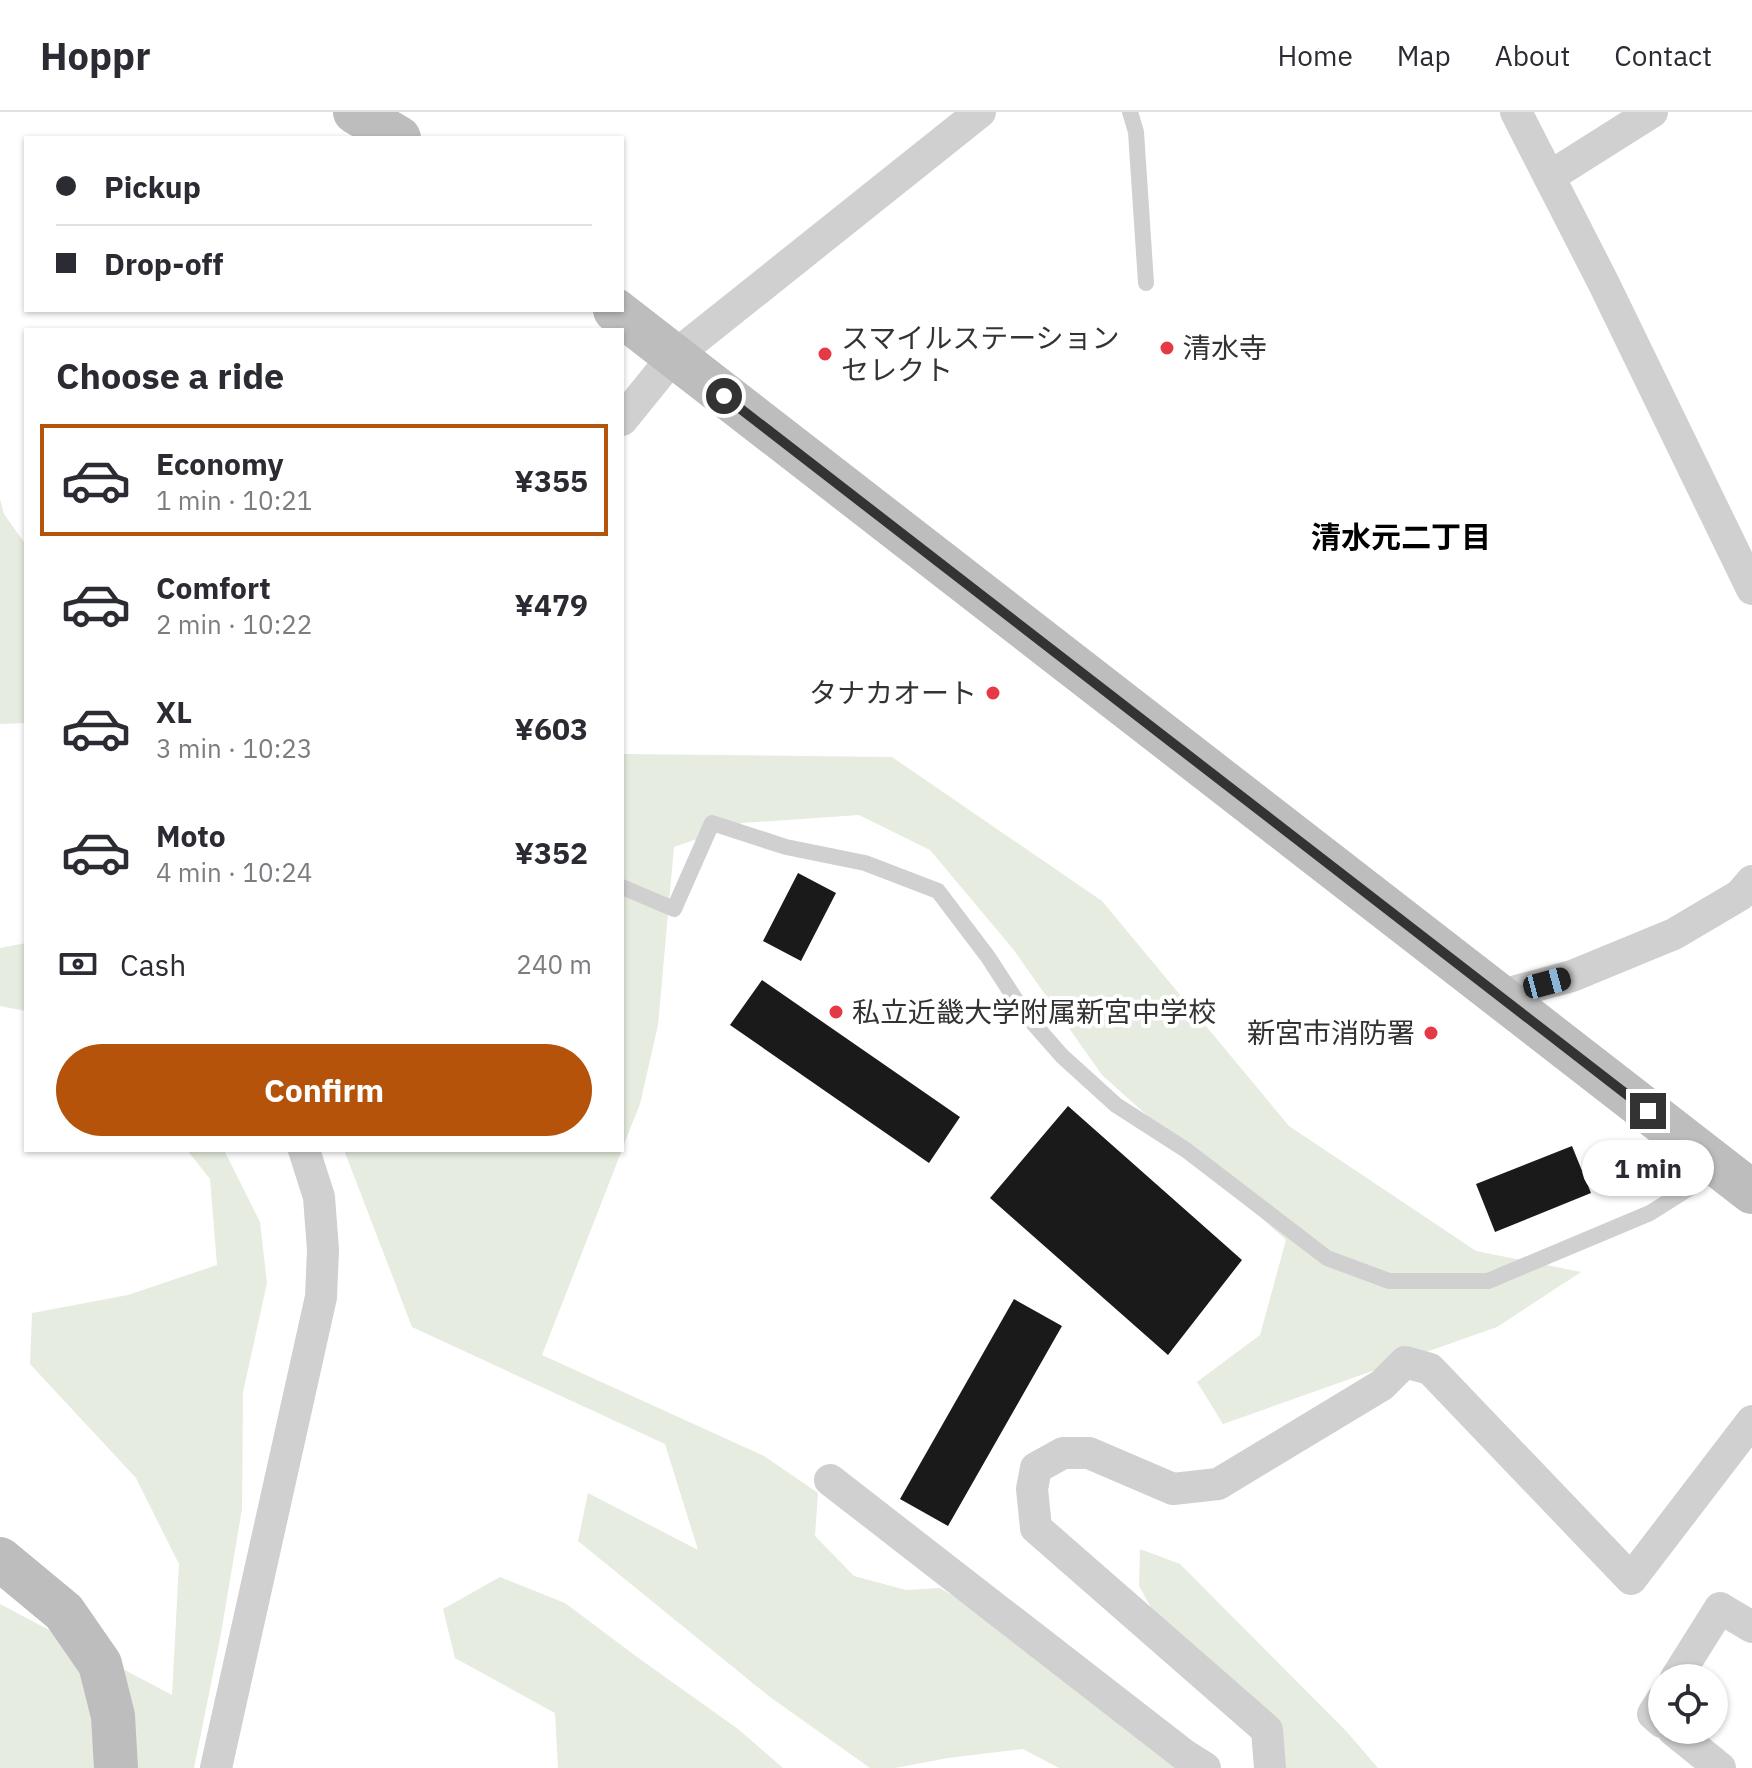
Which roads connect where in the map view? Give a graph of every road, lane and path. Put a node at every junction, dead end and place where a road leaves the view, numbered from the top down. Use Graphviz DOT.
graph roads {
  1 [pos="355,112"];
  2 [pos="980,112"];
  3 [pos="1130,112"];
  4 [pos="1516,112"];
  5 [pos="1652,112"];
  6 [pos="396,136"];
  7 [pos="1549,177"];
  8 [pos="1146,283"];
  9 [pos="617,312"];
  10 [pos="673,357"];
  11 [pos="624,418"];
  12 [pos="1752,589"];
  13 [pos="1752,881"];
  14 [pos="624,888"];
  15 [pos="1498,996"];
  16 [pos="305,1152"];
  17 [pos="1736,1180"];
  18 [pos="1752,1421"];
  19 [pos="830,1480"];
  20 [pos="0,1559"];
  21 [pos="1752,1627"];
  22 [pos="1685,1664"];
  23 [pos="1690,1744"];
  24 [pos="223,1765"];
  25 [pos="116,1768"];
  26 [pos="1205,1768"];
  27 [pos="1270,1768"];
  28 [pos="1720,1768"];
  1 -- 6 [label="street"];
  2 -- 10 [label="street"];
  3 -- 8 [label="lane"];
  4 -- 7 [label="street"];
  5 -- 7 [label="street"];
  7 -- 12 [label="street"];
  9 -- 10 [label="street"];
  10 -- 11 [label="street"];
  10 -- 15 [label="street"];
  13 -- 15 [label="street"];
  14 -- 17 [label="lane"];
  15 -- 17 [label="street"];
  16 -- 24 [label="street"];
  18 -- 27 [label="street"];
  19 -- 26 [label="street"];
  20 -- 25 [label="street"];
  21 -- 22 [label="street"];
  23 -- 28 [label="street"];
}
